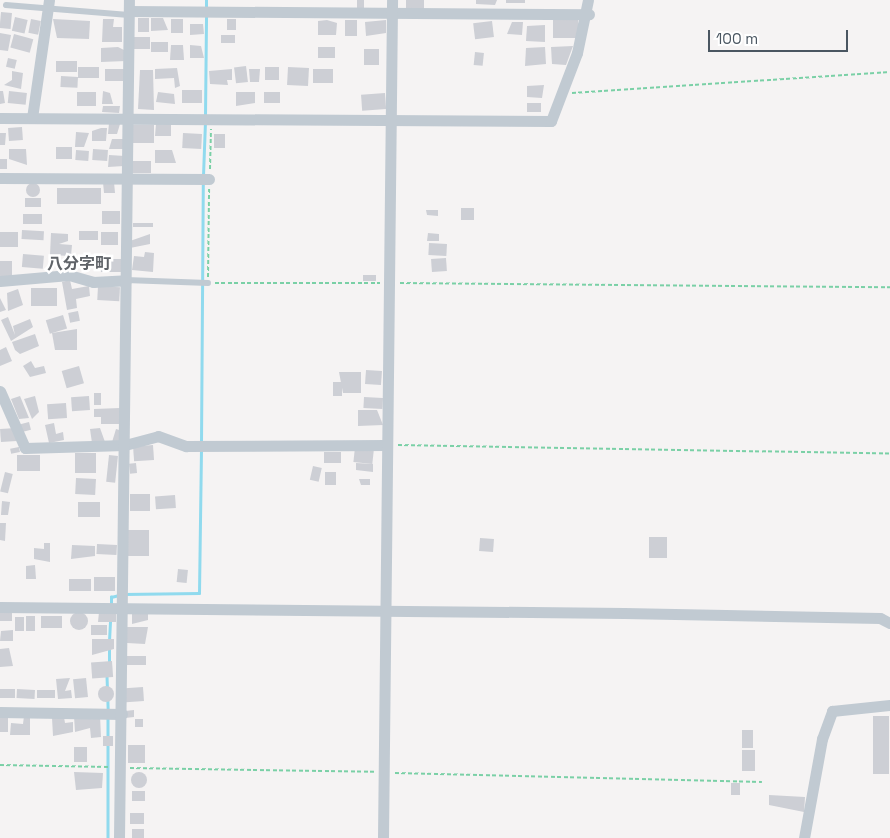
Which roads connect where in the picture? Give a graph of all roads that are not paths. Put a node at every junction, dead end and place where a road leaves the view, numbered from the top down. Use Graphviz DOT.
graph roads {
  1 [pos="392,0"];
  2 [pos="588,0"];
  3 [pos="6,5"];
  4 [pos="48,6"];
  5 [pos="129,9"];
  6 [pos="393,13"];
  7 [pos="589,14"];
  8 [pos="128,116"];
  9 [pos="0,118"];
  10 [pos="32,118"];
  11 [pos="391,120"];
  12 [pos="0,178"];
  13 [pos="127,179"];
  14 [pos="210,179"];
  15 [pos="126,280"];
  16 [pos="0,281"];
  17 [pos="208,283"];
  18 [pos="0,390"];
  19 [pos="124,445"];
  20 [pos="386,445"];
  21 [pos="0,607"];
  22 [pos="123,608"];
  23 [pos="385,610"];
  24 [pos="890,623"];
  25 [pos="890,705"];
  26 [pos="0,712"];
  27 [pos="118,714"];
  28 [pos="119,838"];
  29 [pos="382,838"];
  30 [pos="804,838"];
  1 -- 6 [label="street"];
  2 -- 7 [label="street"];
  3 -- 4 [label="lane"];
  4 -- 5 [label="lane"];
  4 -- 10 [label="street"];
  5 -- 6 [label="street"];
  5 -- 8 [label="street"];
  6 -- 7 [label="street"];
  6 -- 11 [label="street"];
  7 -- 11 [label="street"];
  8 -- 10 [label="street"];
  8 -- 11 [label="street"];
  8 -- 13 [label="street"];
  9 -- 10 [label="street"];
  11 -- 20 [label="street"];
  12 -- 13 [label="street"];
  13 -- 14 [label="street"];
  13 -- 15 [label="street"];
  15 -- 16 [label="street"];
  15 -- 17 [label="lane"];
  15 -- 19 [label="street"];
  18 -- 19 [label="street"];
  19 -- 20 [label="street"];
  19 -- 22 [label="street"];
  20 -- 23 [label="street"];
  21 -- 22 [label="street"];
  22 -- 23 [label="street"];
  22 -- 27 [label="street"];
  23 -- 24 [label="street"];
  23 -- 29 [label="street"];
  25 -- 30 [label="street"];
  26 -- 27 [label="street"];
  27 -- 28 [label="street"];
}
